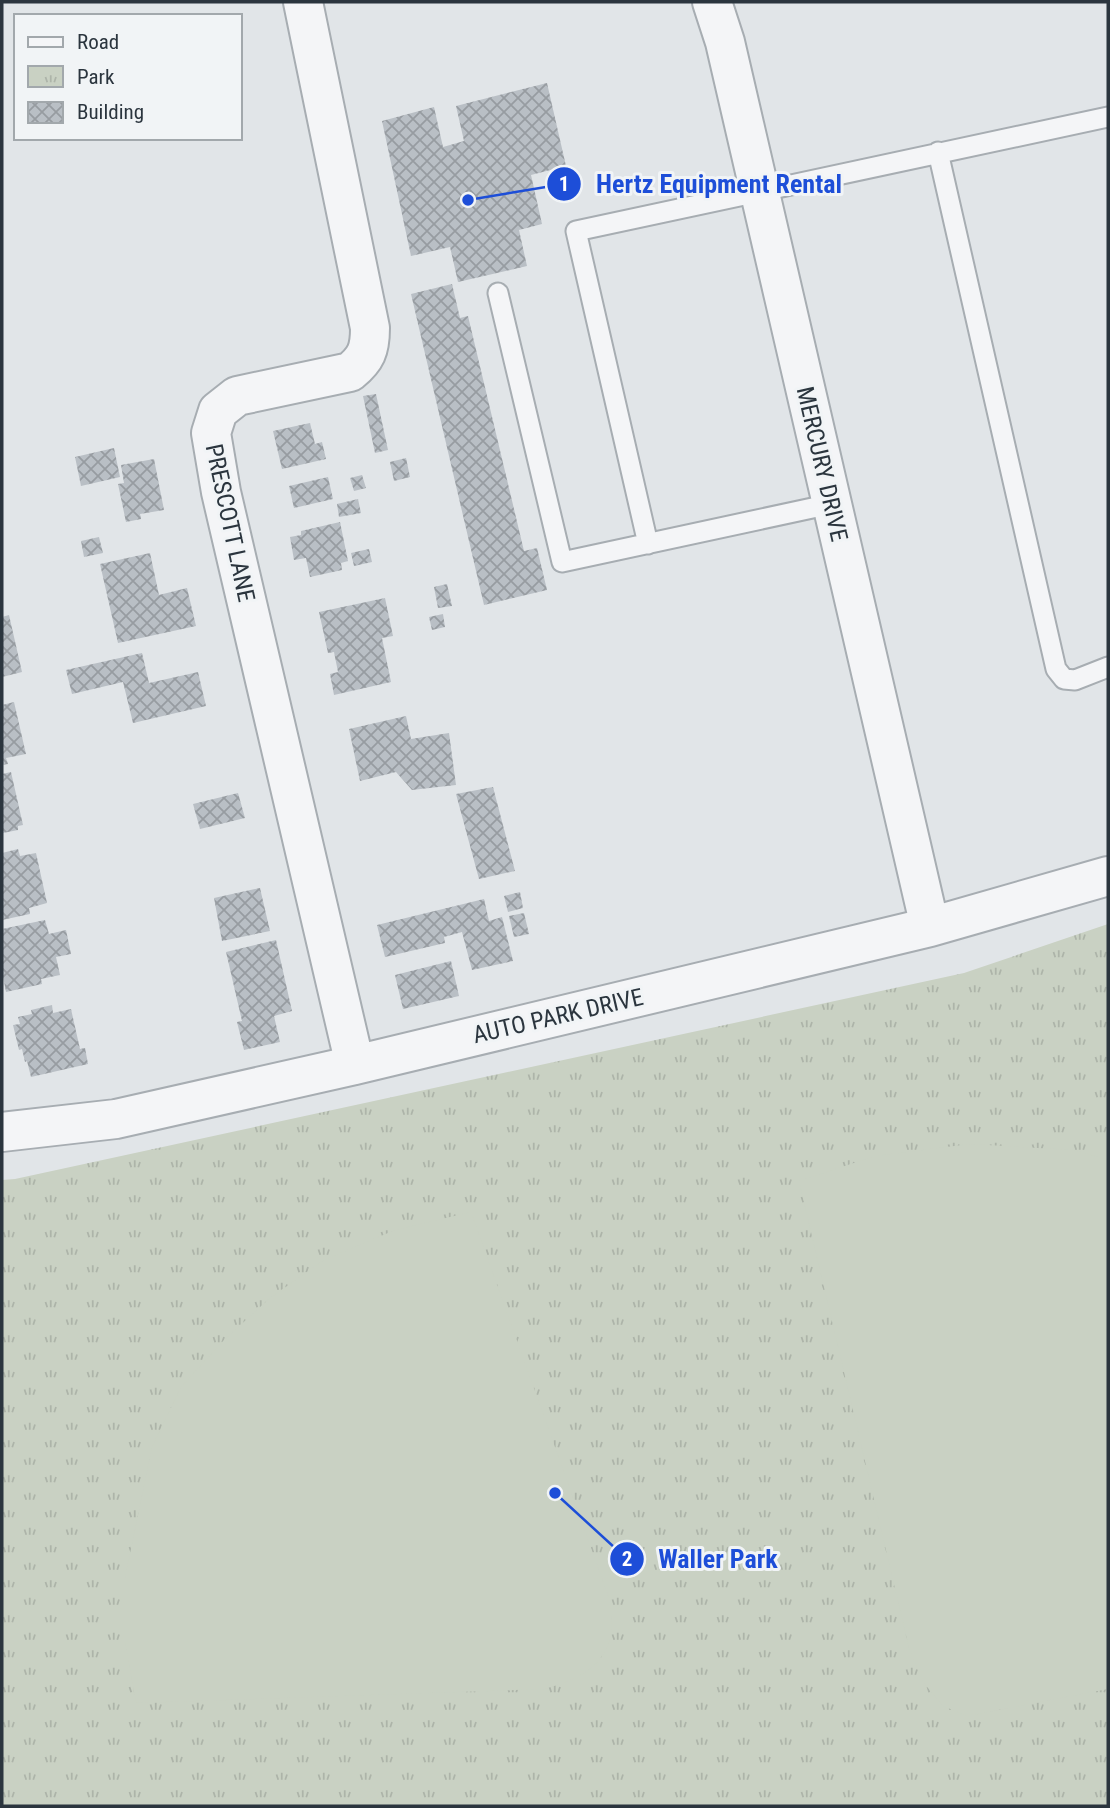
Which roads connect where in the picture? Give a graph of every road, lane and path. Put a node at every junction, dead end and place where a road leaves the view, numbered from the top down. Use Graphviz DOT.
graph roads {
  1 [pos="303,2"];
  2 [pos="712,2"];
  3 [pos="1108,117"];
  4 [pos="938,152"];
  5 [pos="759,190"];
  6 [pos="498,293"];
  7 [pos="831,503"];
  8 [pos="648,544"];
  9 [pos="1108,667"];
  10 [pos="1108,876"];
  11 [pos="930,927"];
  12 [pos="355,1065"];
  13 [pos="2,1132"];
  1 -- 12 [label="street, PRESCOTT LANE"];
  2 -- 5 [label="street, MERCURY DRIVE"];
  3 -- 4 [label="lane"];
  4 -- 5 [label="lane"];
  4 -- 9 [label="lane"];
  5 -- 7 [label="street, MERCURY DRIVE"];
  5 -- 8 [label="lane"];
  6 -- 8 [label="lane"];
  7 -- 8 [label="lane"];
  7 -- 11 [label="street, MERCURY DRIVE"];
  10 -- 11 [label="street, AUTO PARK DRIVE"];
  11 -- 12 [label="street, AUTO PARK DRIVE"];
  12 -- 13 [label="street, AUTO PARK DRIVE"];
}
